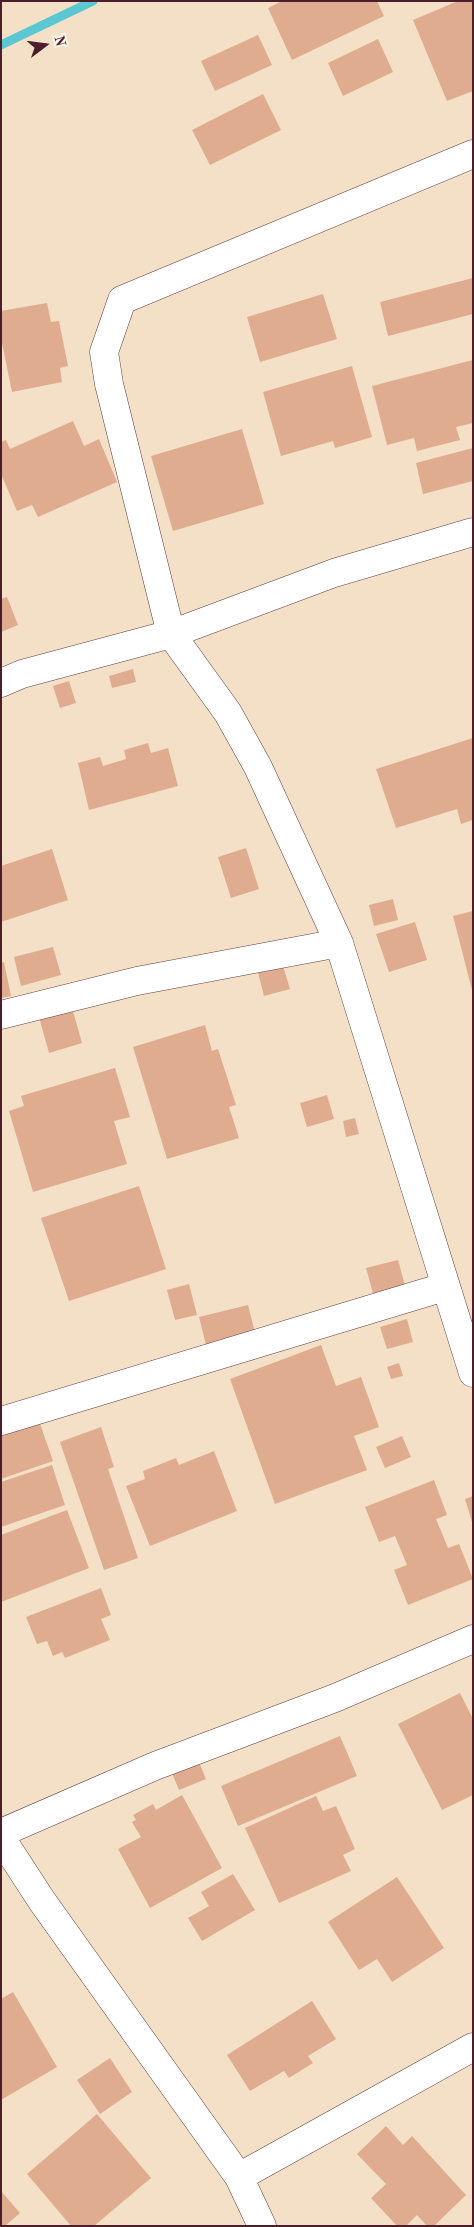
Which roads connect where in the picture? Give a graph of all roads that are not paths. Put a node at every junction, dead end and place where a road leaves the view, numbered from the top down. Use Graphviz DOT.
graph roads {
  1 [pos="473,154"];
  2 [pos="473,532"];
  3 [pos="171,634"];
  4 [pos="1,683"];
  5 [pos="339,943"];
  6 [pos="1,1015"];
  7 [pos="444,1287"];
  8 [pos="473,1373"];
  9 [pos="1,1421"];
  10 [pos="473,1639"];
  11 [pos="1,1833"];
  12 [pos="1,1838"];
  13 [pos="473,2047"];
  14 [pos="239,2177"];
  15 [pos="262,2226"];
  1 -- 3 [label="street"];
  2 -- 3 [label="street"];
  3 -- 4 [label="street"];
  3 -- 5 [label="street"];
  5 -- 6 [label="street"];
  5 -- 7 [label="street"];
  7 -- 8 [label="street"];
  7 -- 9 [label="street"];
  10 -- 11 [label="street"];
  12 -- 14 [label="street"];
  13 -- 14 [label="street"];
  14 -- 15 [label="street"];
}
